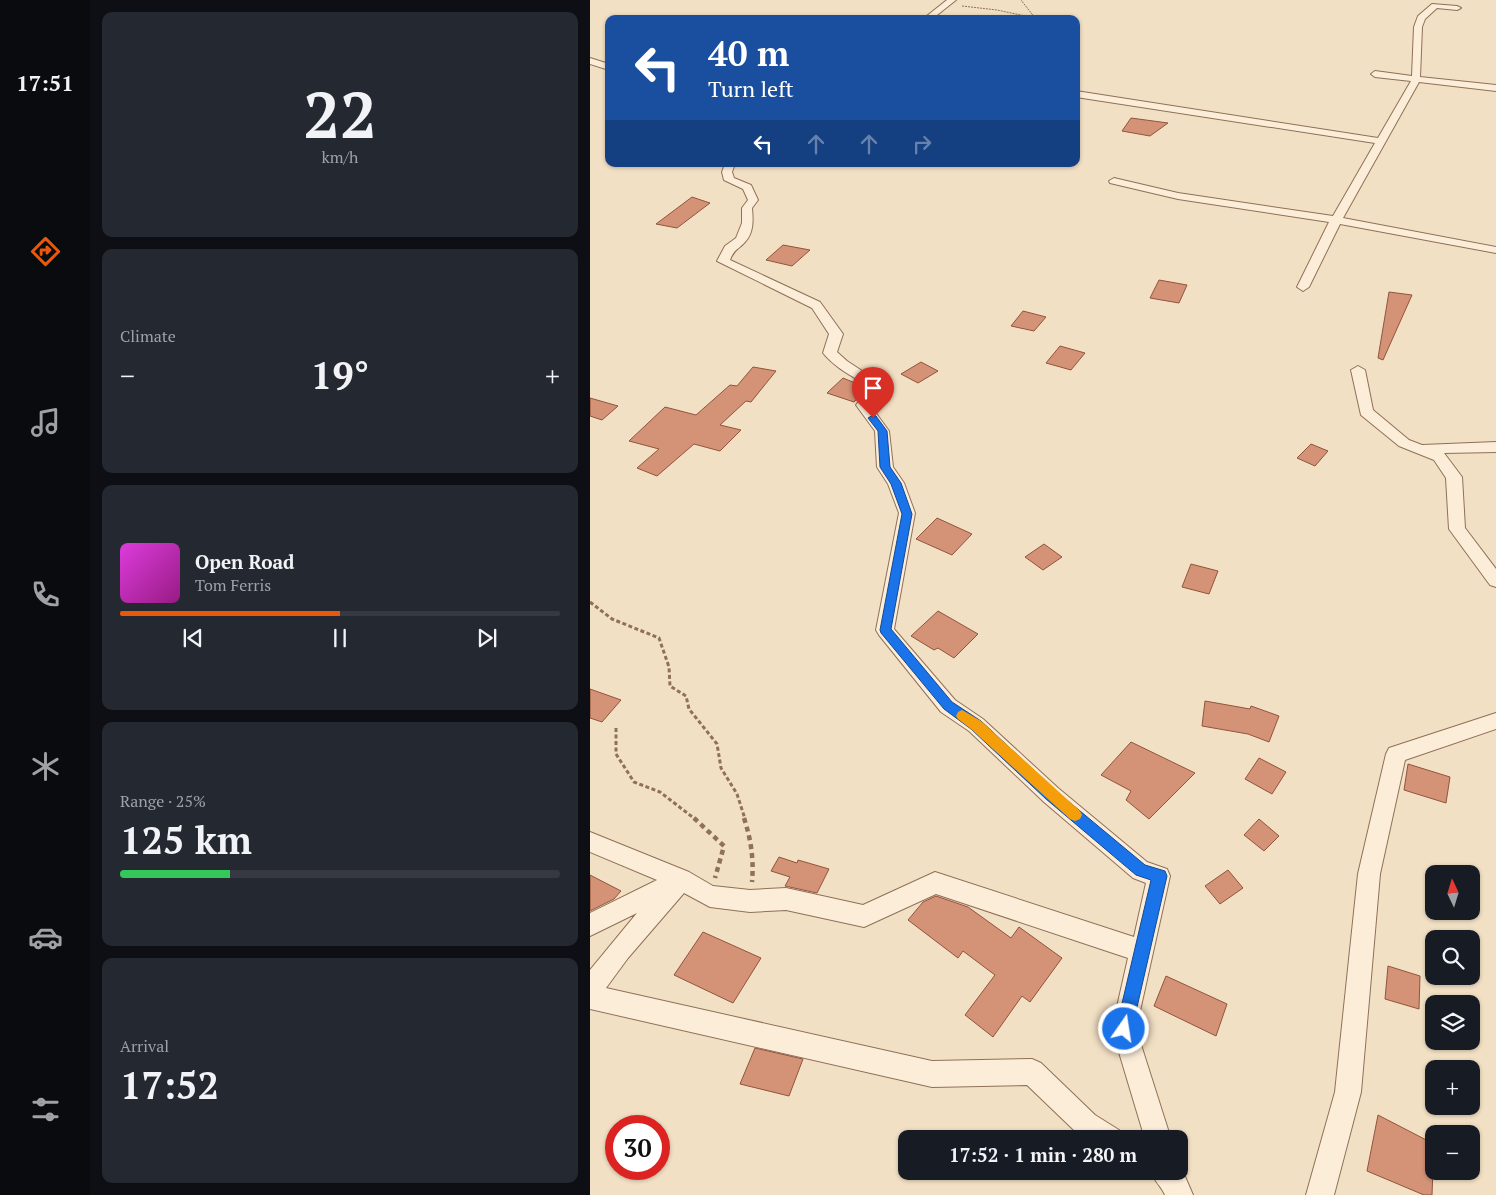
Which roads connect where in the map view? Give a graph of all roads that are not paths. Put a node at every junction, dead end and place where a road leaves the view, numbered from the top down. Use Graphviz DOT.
graph roads {
  1 [pos="951,1"];
  2 [pos="1457,8"];
  3 [pos="932,15"];
  4 [pos="600,55"];
  5 [pos="590,56"];
  6 [pos="590,61"];
  7 [pos="605,66"];
  8 [pos="1375,74"];
  9 [pos="1416,79"];
  10 [pos="1496,88"];
  11 [pos="1080,95"];
  12 [pos="1381,141"];
  13 [pos="729,167"];
  14 [pos="1114,181"];
  15 [pos="1336,220"];
  16 [pos="1496,250"];
  17 [pos="1303,287"];
  18 [pos="1358,370"];
  19 [pos="1496,447"];
  20 [pos="1420,449"];
  21 [pos="1496,581"];
  22 [pos="1496,721"];
  23 [pos="590,842"];
  24 [pos="681,879"];
  25 [pos="590,925"];
  26 [pos="1142,951"];
  27 [pos="590,990"];
  28 [pos="590,997"];
  29 [pos="1096,1130"];
  30 [pos="1155,1130"];
  31 [pos="1320,1195"];
  1 -- 3 [label="street"];
  2 -- 9 [label="street"];
  4 -- 5 [label="street"];
  6 -- 7 [label="street"];
  8 -- 9 [label="street"];
  9 -- 10 [label="street"];
  9 -- 12 [label="street"];
  11 -- 12 [label="street"];
  12 -- 15 [label="street"];
  13 -- 26 [label="street"];
  14 -- 15 [label="street"];
  15 -- 16 [label="street"];
  15 -- 17 [label="street"];
  18 -- 20 [label="street"];
  19 -- 20 [label="street"];
  20 -- 21 [label="street"];
  22 -- 31 [label="street"];
  23 -- 24 [label="street"];
  24 -- 25 [label="street"];
  24 -- 26 [label="street"];
  24 -- 27 [label="street"];
  26 -- 30 [label="street"];
  28 -- 29 [label="street"];
}
